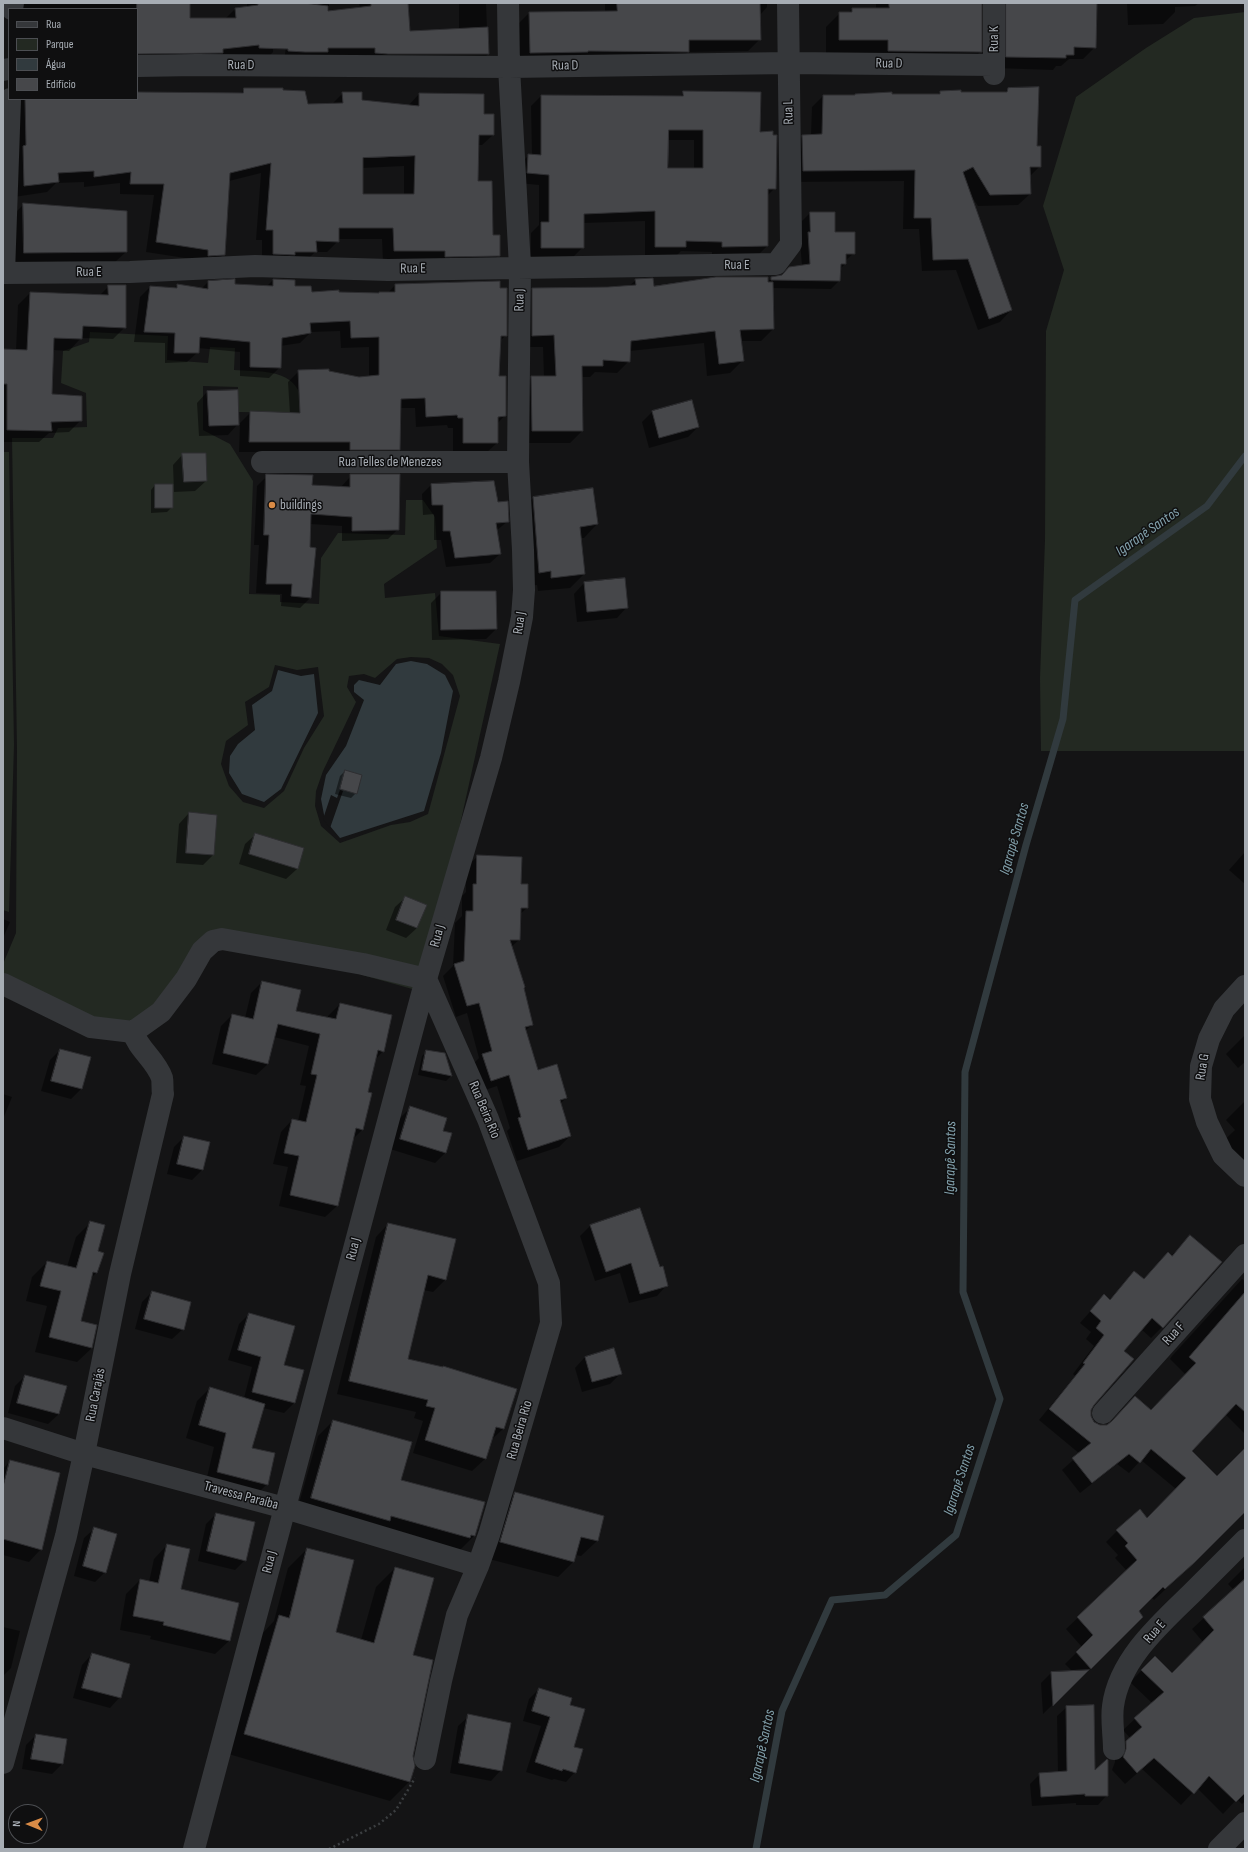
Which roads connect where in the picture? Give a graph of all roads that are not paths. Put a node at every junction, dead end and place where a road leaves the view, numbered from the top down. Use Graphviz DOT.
graph roads {
  1 [pos="508,3"];
  2 [pos="788,3"];
  3 [pos="994,3"];
  4 [pos="789,63"];
  5 [pos="138,66"];
  6 [pos="509,67"];
  7 [pos="994,70"];
  8 [pos="10,100"];
  9 [pos="791,222"];
  10 [pos="520,267"];
  11 [pos="3,273"];
  12 [pos="262,462"];
  13 [pos="518,462"];
  14 [pos="426,979"];
  15 [pos="3,984"];
  16 [pos="1245,986"];
  17 [pos="133,1032"];
  18 [pos="1245,1176"];
  19 [pos="1245,1255"];
  20 [pos="1103,1413"];
  21 [pos="3,1428"];
  22 [pos="84,1454"];
  23 [pos="285,1508"];
  24 [pos="1245,1540"];
  25 [pos="478,1566"];
  26 [pos="1114,1749"];
  27 [pos="425,1759"];
  28 [pos="3,1763"];
  29 [pos="1245,1823"];
  30 [pos="194,1849"];
  31 [pos="1219,1849"];
  1 -- 6 [label="street, Rua J"];
  2 -- 4 [label="street, Rua L"];
  3 -- 7 [label="street, Rua K"];
  4 -- 6 [label="street, Rua D"];
  4 -- 7 [label="street, Rua D"];
  4 -- 9 [label="street, Rua L"];
  5 -- 6 [label="street, Rua D"];
  6 -- 10 [label="street, Rua J"];
  8 -- 11 [label="street"];
  9 -- 10 [label="street, Rua E"];
  10 -- 11 [label="street, Rua E"];
  10 -- 13 [label="street, Rua J"];
  12 -- 13 [label="street, Rua Telles de Menezes"];
  13 -- 14 [label="street, Rua J"];
  14 -- 17 [label="street"];
  14 -- 23 [label="street, Rua J"];
  14 -- 25 [label="street, Rua Beira Rio"];
  15 -- 17 [label="street"];
  16 -- 18 [label="street, Rua G"];
  17 -- 22 [label="street, Rua Carajás"];
  19 -- 20 [label="street, Rua F"];
  21 -- 22 [label="street, Travessa Paraíba"];
  22 -- 23 [label="street, Travessa Paraíba"];
  22 -- 28 [label="street, Rua Carajás"];
  23 -- 25 [label="street, Travessa Paraíba"];
  23 -- 30 [label="street, Rua J"];
  24 -- 26 [label="street, Rua E"];
  25 -- 27 [label="street, Rua Beira Rio"];
  29 -- 31 [label="street"];
}
